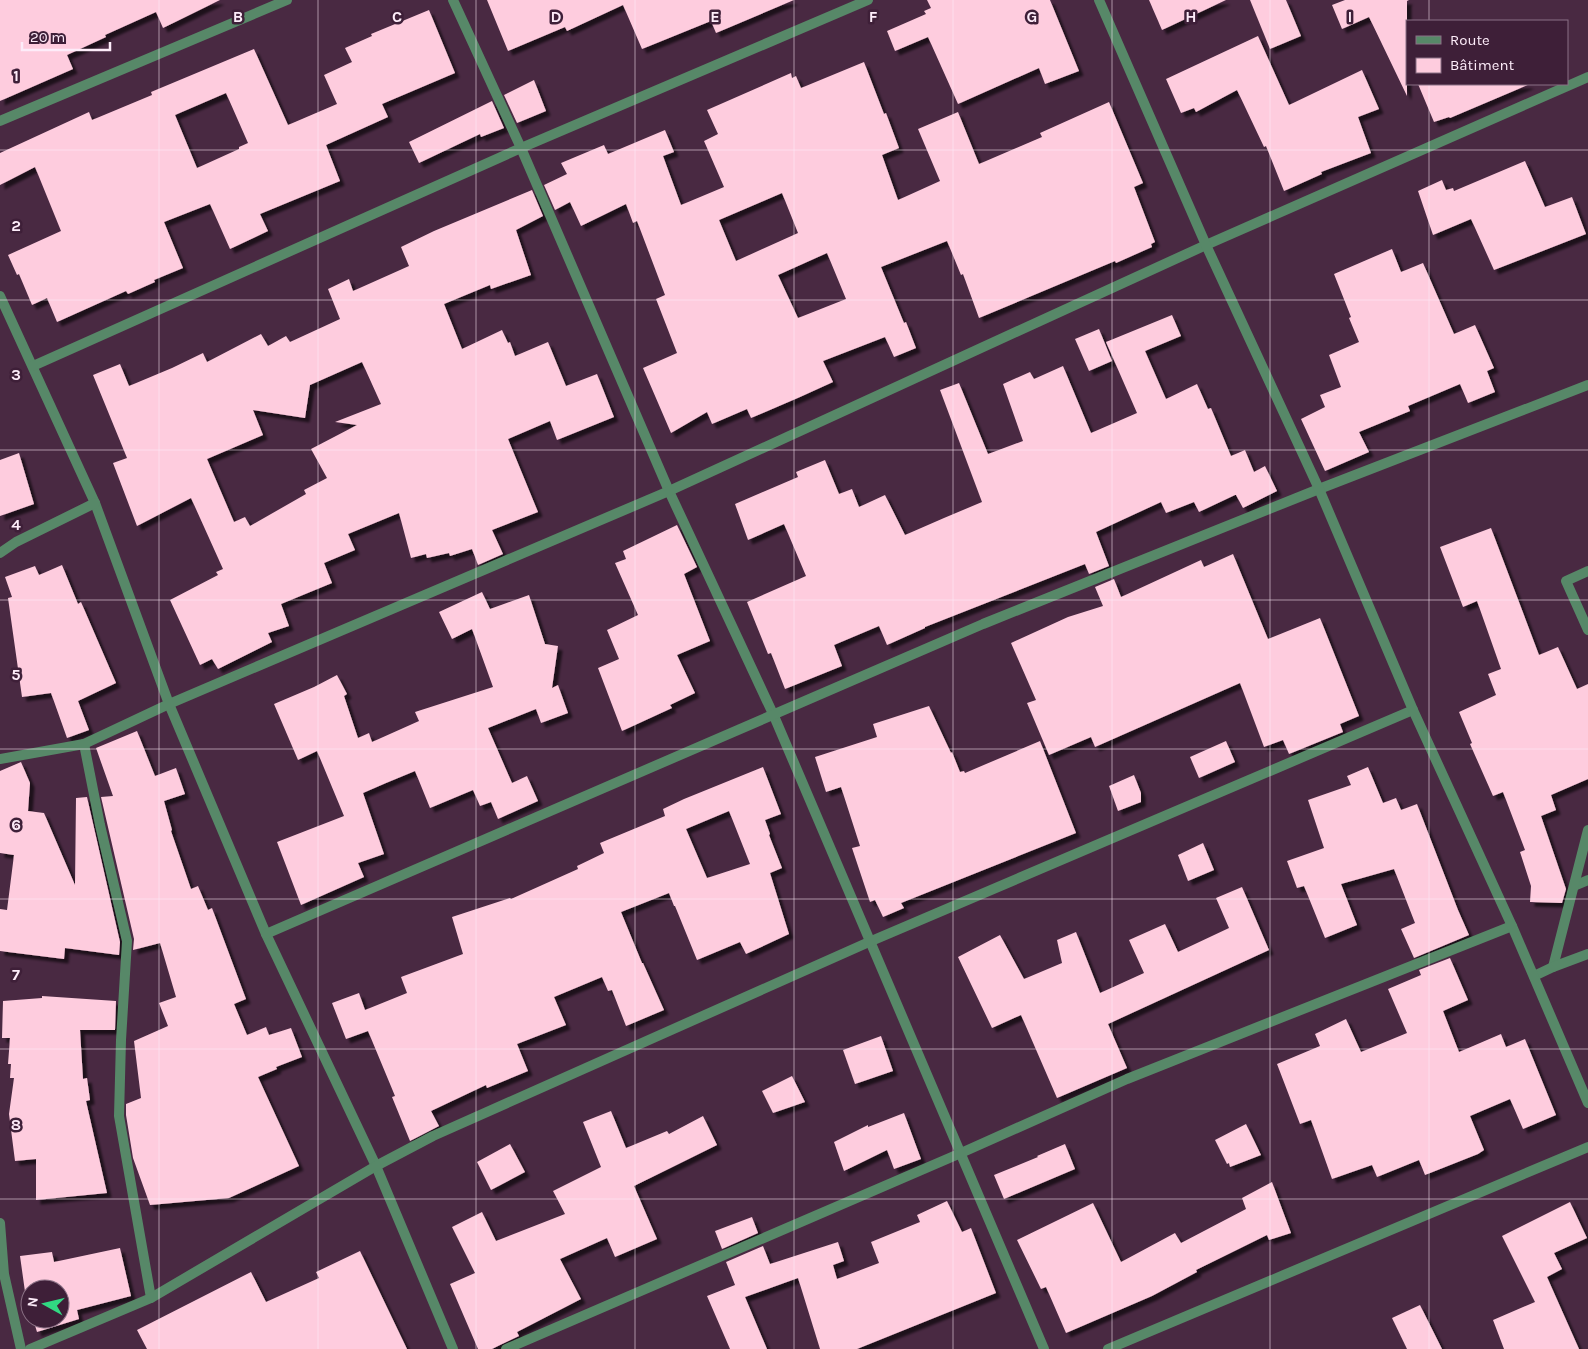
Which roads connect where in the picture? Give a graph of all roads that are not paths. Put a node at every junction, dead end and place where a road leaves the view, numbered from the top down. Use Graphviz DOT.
graph roads {
  1 [pos="287,0"];
  2 [pos="453,0"];
  3 [pos="868,0"];
  4 [pos="1099,0"];
  5 [pos="1588,77"];
  6 [pos="0,121"];
  7 [pos="521,148"];
  8 [pos="1206,245"];
  9 [pos="0,296"];
  10 [pos="33,366"];
  11 [pos="1588,384"];
  12 [pos="1319,489"];
  13 [pos="669,491"];
  14 [pos="95,503"];
  15 [pos="0,553"];
  16 [pos="1588,571"];
  17 [pos="1588,630"];
  18 [pos="169,704"];
  19 [pos="1413,710"];
  20 [pos="774,716"];
  21 [pos="84,744"];
  22 [pos="0,759"];
  23 [pos="1588,830"];
  24 [pos="1588,880"];
  25 [pos="1574,886"];
  26 [pos="1512,926"];
  27 [pos="266,934"];
  28 [pos="869,942"];
  29 [pos="1588,954"];
  30 [pos="1553,967"];
  31 [pos="1534,976"];
  32 [pos="1588,1103"];
  33 [pos="1588,1147"];
  34 [pos="961,1153"];
  35 [pos="376,1166"];
  36 [pos="0,1223"];
  37 [pos="151,1298"];
  38 [pos="21,1349"];
  39 [pos="30,1349"];
  40 [pos="453,1349"];
  41 [pos="506,1349"];
  42 [pos="1044,1349"];
  43 [pos="1108,1349"];
  1 -- 6 [label="street"];
  2 -- 7 [label="street"];
  3 -- 7 [label="street"];
  4 -- 8 [label="street"];
  5 -- 8 [label="street"];
  7 -- 10 [label="street"];
  7 -- 13 [label="street"];
  8 -- 12 [label="street"];
  8 -- 13 [label="street"];
  9 -- 10 [label="street"];
  10 -- 14 [label="street"];
  11 -- 12 [label="street"];
  12 -- 19 [label="street"];
  12 -- 20 [label="street"];
  13 -- 18 [label="street"];
  13 -- 20 [label="street"];
  14 -- 15 [label="street"];
  14 -- 18 [label="street"];
  16 -- 17 [label="street"];
  18 -- 21 [label="street"];
  18 -- 27 [label="street"];
  19 -- 26 [label="street"];
  19 -- 28 [label="street"];
  20 -- 27 [label="street"];
  20 -- 28 [label="street"];
  21 -- 22 [label="street"];
  21 -- 37 [label="street"];
  23 -- 25 [label="street"];
  24 -- 25 [label="street"];
  25 -- 30 [label="street"];
  26 -- 31 [label="street"];
  26 -- 34 [label="street"];
  27 -- 35 [label="street"];
  28 -- 34 [label="street"];
  28 -- 35 [label="street"];
  29 -- 30 [label="street"];
  30 -- 31 [label="street"];
  31 -- 32 [label="street"];
  33 -- 43 [label="street"];
  34 -- 41 [label="street"];
  34 -- 42 [label="street"];
  35 -- 37 [label="street"];
  35 -- 40 [label="street"];
  36 -- 38 [label="street"];
  37 -- 39 [label="street"];
}
